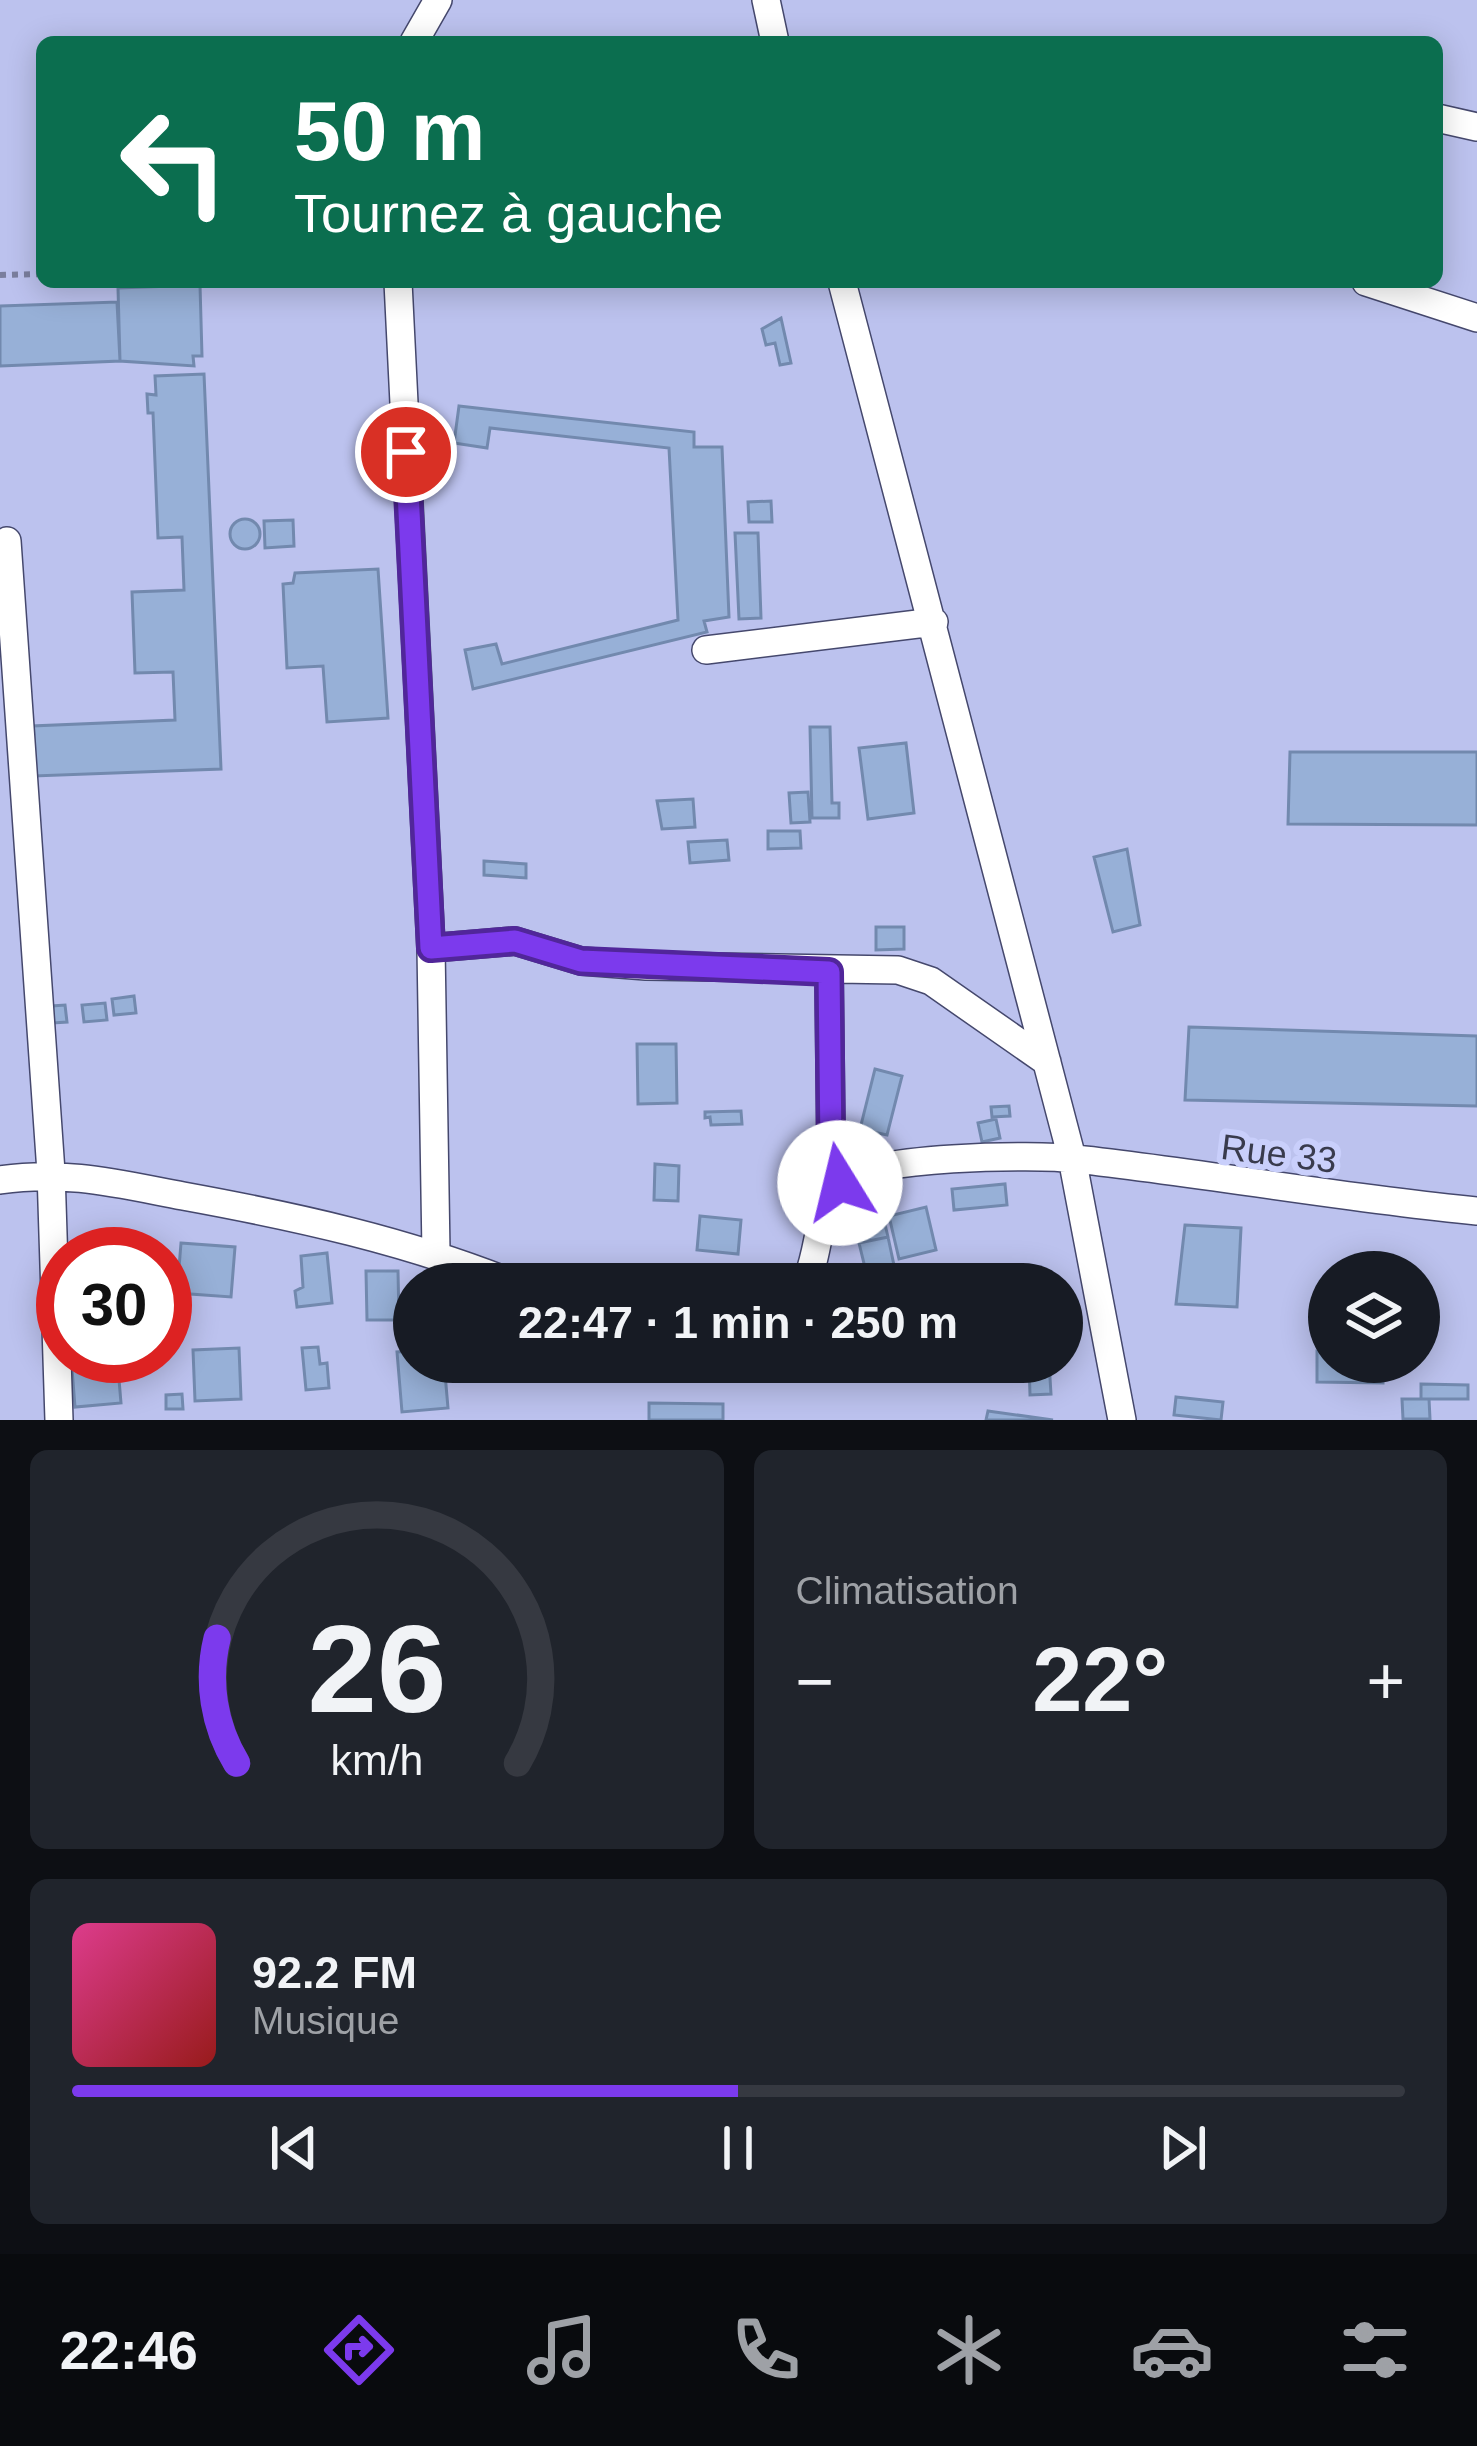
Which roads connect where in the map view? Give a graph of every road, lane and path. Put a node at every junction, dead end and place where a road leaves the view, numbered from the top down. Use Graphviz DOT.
graph roads {
  1 [pos="438,0"];
  2 [pos="766,0"];
  3 [pos="417,36"];
  4 [pos="774,36"];
  5 [pos="1443,119"];
  6 [pos="1477,127"];
  7 [pos="36,274"];
  8 [pos="0,275"];
  9 [pos="398,288"];
  10 [pos="844,288"];
  11 [pos="1384,288"];
  12 [pos="1477,318"];
  13 [pos="7,541"];
  14 [pos="934,622"];
  15 [pos="706,650"];
  16 [pos="431,948"];
  17 [pos="829,972"];
  18 [pos="1047,1063"];
  19 [pos="1072,1158"];
  20 [pos="51,1172"];
  21 [pos="0,1180"];
  22 [pos="840,1183"];
  23 [pos="1477,1211"];
  24 [pos="436,1252"];
  25 [pos="463,1263"];
  26 [pos="810,1263"];
  27 [pos="59,1420"];
  28 [pos="1122,1420"];
  1 -- 3 [label="street"];
  2 -- 4 [label="street"];
  5 -- 6 [label="street"];
  7 -- 8 [label="path"];
  9 -- 16 [label="street"];
  10 -- 14 [label="street"];
  11 -- 12 [label="street"];
  13 -- 20 [label="street"];
  14 -- 15 [label="street"];
  14 -- 18 [label="street"];
  16 -- 17 [label="street"];
  16 -- 24 [label="street"];
  17 -- 18 [label="street"];
  17 -- 22 [label="street"];
  18 -- 19 [label="street"];
  19 -- 22 [label="street, Rue 33"];
  19 -- 23 [label="street, Rue 33"];
  19 -- 28 [label="street"];
  20 -- 21 [label="street"];
  20 -- 24 [label="street"];
  20 -- 27 [label="street"];
  22 -- 26 [label="street"];
  24 -- 25 [label="street"];
}
